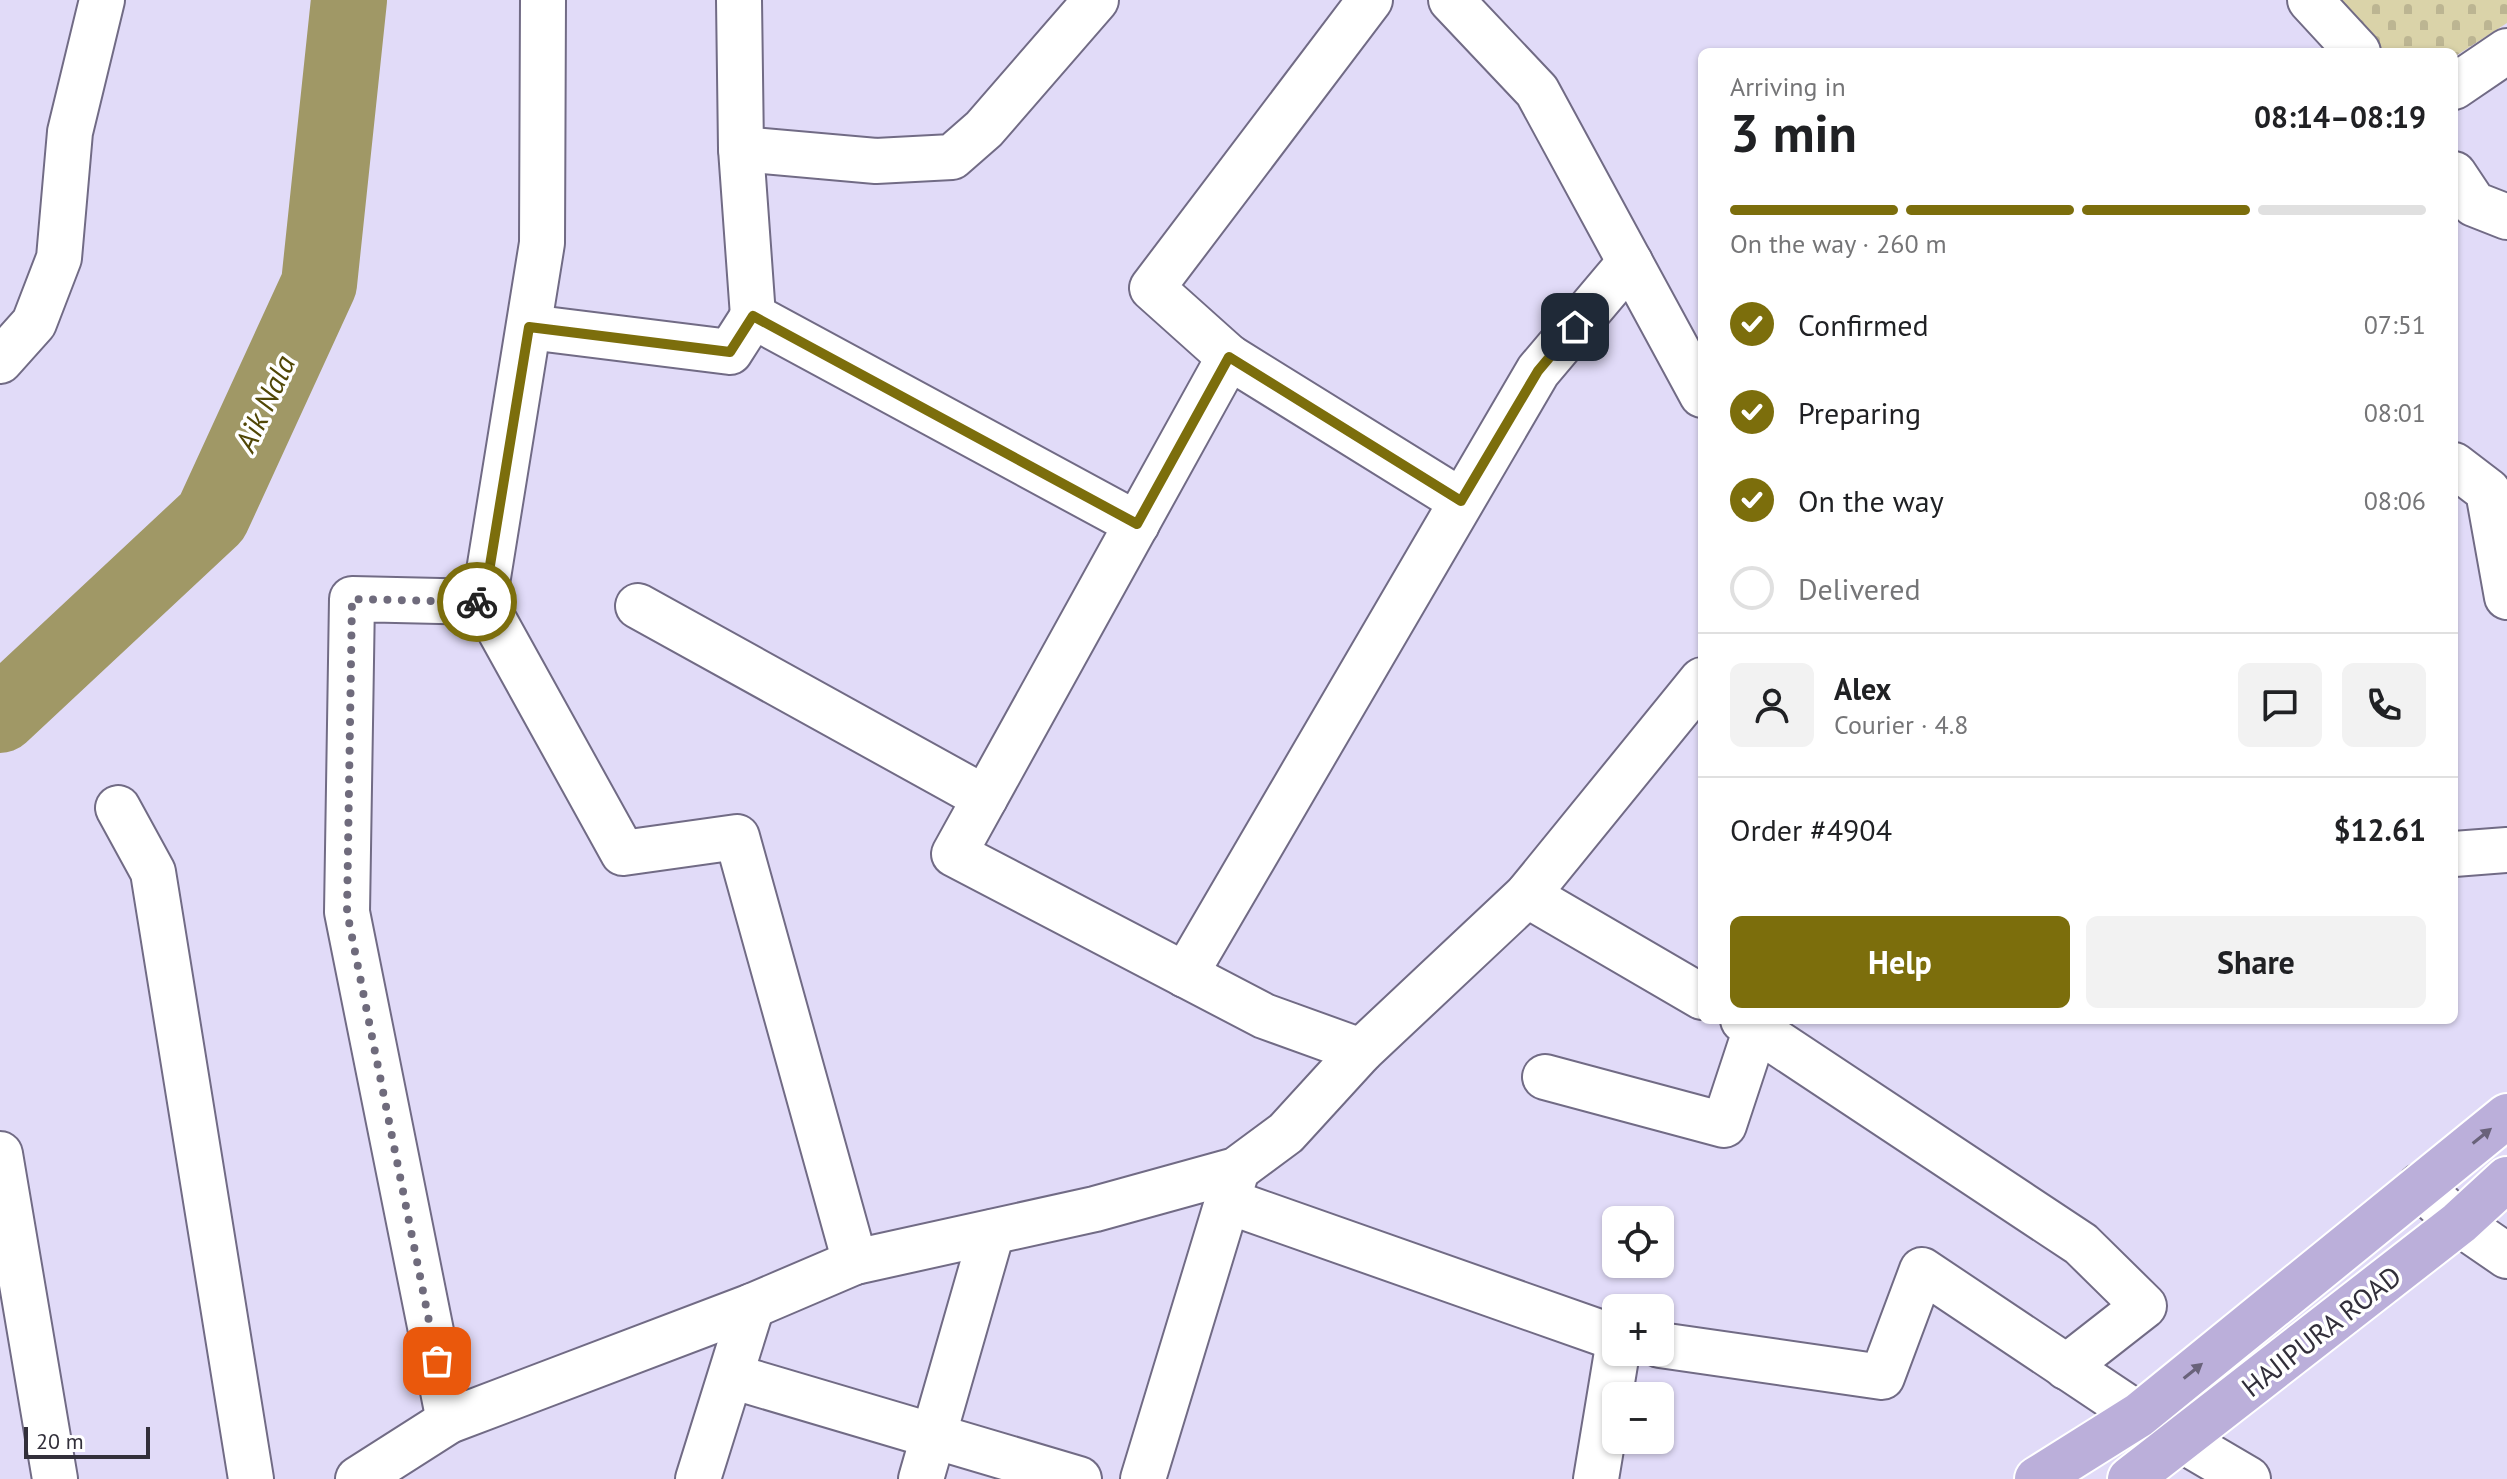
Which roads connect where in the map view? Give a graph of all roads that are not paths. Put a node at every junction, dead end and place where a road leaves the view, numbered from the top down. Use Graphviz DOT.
graph roads {
  1 [pos="102,0"];
  2 [pos="543,0"];
  3 [pos="739,0"];
  4 [pos="1096,0"];
  5 [pos="1370,0"];
  6 [pos="2310,0"];
  7 [pos="1453,1"];
  8 [pos="2354,48"];
  9 [pos="2507,51"];
  10 [pos="2458,84"];
  11 [pos="741,149"];
  12 [pos="2458,180"];
  13 [pos="2507,217"];
  14 [pos="1630,262"];
  15 [pos="753,316"];
  16 [pos="529,327"];
  17 [pos="1229,357"];
  18 [pos="0,361"];
  19 [pos="1695,364"];
  20 [pos="2458,467"];
  21 [pos="2498,491"];
  22 [pos="1461,501"];
  23 [pos="1137,524"];
  24 [pos="2507,597"];
  25 [pos="484,602"];
  26 [pos="638,606"];
  27 [pos="1698,685"];
  28 [pos="985,798"];
  29 [pos="118,808"];
  30 [pos="2507,850"];
  31 [pos="2458,854"];
  32 [pos="1527,895"];
  33 [pos="1185,975"];
  34 [pos="1698,995"];
  35 [pos="1749,1024"];
  36 [pos="1361,1051"];
  37 [pos="1545,1077"];
  38 [pos="2507,1116"];
  39 [pos="0,1154"];
  40 [pos="2430,1178"];
  41 [pos="1232,1186"];
  42 [pos="2488,1202"];
  43 [pos="992,1232"];
  44 [pos="2507,1256"];
  45 [pos="855,1262"];
  46 [pos="752,1306"];
  47 [pos="1602,1332"];
  48 [pos="1674,1347"];
  49 [pos="1615,1366"];
  50 [pos="2066,1367"];
  51 [pos="731,1376"];
  52 [pos="2139,1415"];
  53 [pos="449,1421"];
  54 [pos="934,1435"];
  55 [pos="2181,1440"];
  56 [pos="55,1479"];
  57 [pos="251,1479"];
  58 [pos="358,1479"];
  59 [pos="698,1479"];
  60 [pos="921,1479"];
  61 [pos="1079,1479"];
  62 [pos="1143,1479"];
  63 [pos="1596,1479"];
  64 [pos="2037,1479"];
  65 [pos="2130,1479"];
  66 [pos="2248,1479"];
  1 -- 18 [label="street"];
  2 -- 16 [label="street"];
  3 -- 11 [label="street"];
  4 -- 11 [label="street"];
  5 -- 17 [label="street"];
  6 -- 8 [label="street"];
  7 -- 14 [label="street"];
  9 -- 10 [label="street"];
  11 -- 15 [label="street"];
  12 -- 13 [label="street"];
  14 -- 19 [label="street"];
  14 -- 22 [label="street"];
  15 -- 16 [label="street"];
  15 -- 23 [label="street"];
  16 -- 25 [label="street"];
  17 -- 22 [label="street"];
  17 -- 23 [label="street"];
  20 -- 21 [label="street"];
  21 -- 24 [label="street"];
  22 -- 33 [label="street"];
  23 -- 28 [label="street"];
  25 -- 45 [label="street"];
  25 -- 53 [label="street"];
  26 -- 28 [label="street"];
  27 -- 32 [label="street"];
  28 -- 33 [label="street"];
  29 -- 57 [label="street"];
  30 -- 31 [label="street"];
  32 -- 34 [label="street"];
  32 -- 36 [label="street"];
  33 -- 36 [label="street"];
  35 -- 37 [label="street"];
  35 -- 50 [label="street"];
  36 -- 41 [label="street"];
  40 -- 38 [label="main road, one-way"];
  39 -- 56 [label="street"];
  40 -- 42 [label="street"];
  52 -- 40 [label="main road, one-way"];
  41 -- 43 [label="street"];
  41 -- 47 [label="street"];
  41 -- 62 [label="street"];
  42 -- 44 [label="street"];
  42 -- 55 [label="main road, HAJIPURA ROAD"];
  43 -- 45 [label="street"];
  43 -- 54 [label="street"];
  45 -- 46 [label="street"];
  46 -- 51 [label="street"];
  46 -- 53 [label="street"];
  48 -- 50 [label="street"];
  49 -- 63 [label="street"];
  50 -- 52 [label="street"];
  51 -- 54 [label="street"];
  51 -- 59 [label="street"];
  52 -- 55 [label="street"];
  52 -- 64 [label="main road"];
  53 -- 58 [label="street"];
  54 -- 60 [label="street"];
  54 -- 61 [label="street"];
  55 -- 65 [label="main road, HAJIPURA ROAD"];
  55 -- 66 [label="street"];
}
